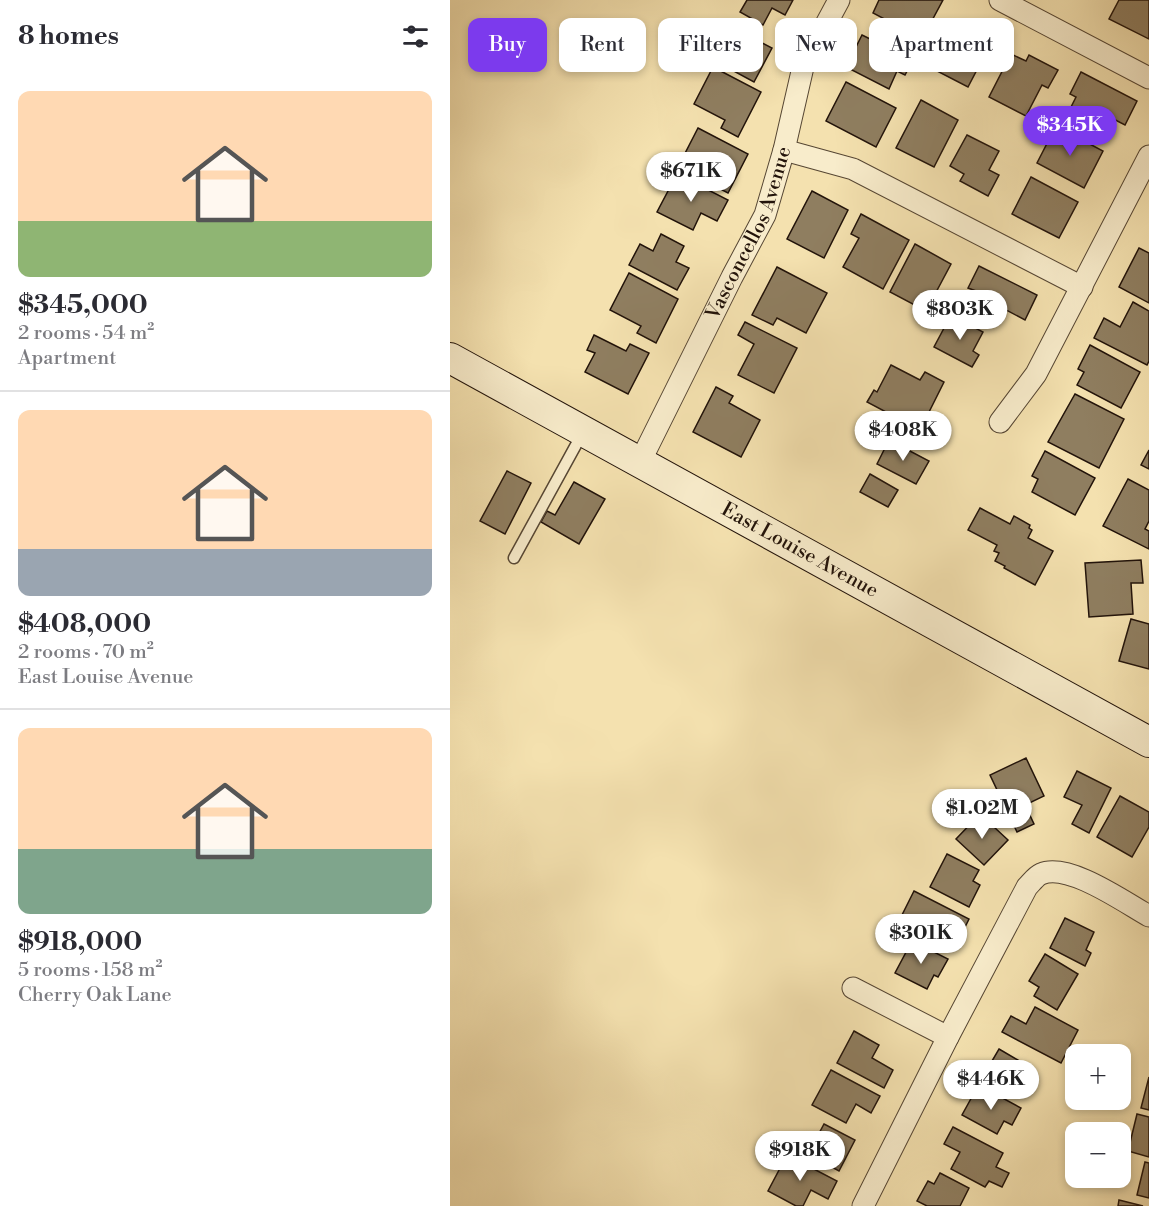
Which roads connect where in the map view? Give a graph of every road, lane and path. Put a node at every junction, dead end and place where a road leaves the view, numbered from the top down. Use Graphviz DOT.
graph roads {
  1 [pos="839,0"];
  2 [pos="1000,0"];
  3 [pos="1149,78"];
  4 [pos="784,150"];
  5 [pos="1149,156"];
  6 [pos="1082,287"];
  7 [pos="450,358"];
  8 [pos="1000,422"];
  9 [pos="584,431"];
  10 [pos="640,462"];
  11 [pos="514,558"];
  12 [pos="1149,741"];
  13 [pos="1149,916"];
  14 [pos="853,988"];
  15 [pos="948,1037"];
  16 [pos="863,1206"];
  1 -- 4 [label="street, Vasconcellos Avenue"];
  2 -- 3 [label="street"];
  4 -- 6 [label="street"];
  4 -- 10 [label="street, Vasconcellos Avenue"];
  5 -- 6 [label="street"];
  6 -- 8 [label="street"];
  7 -- 9 [label="street, East Louise Avenue"];
  9 -- 10 [label="street, East Louise Avenue"];
  9 -- 11 [label="lane"];
  10 -- 12 [label="street, East Louise Avenue"];
  13 -- 15 [label="street"];
  14 -- 15 [label="street"];
  15 -- 16 [label="street"];
}
